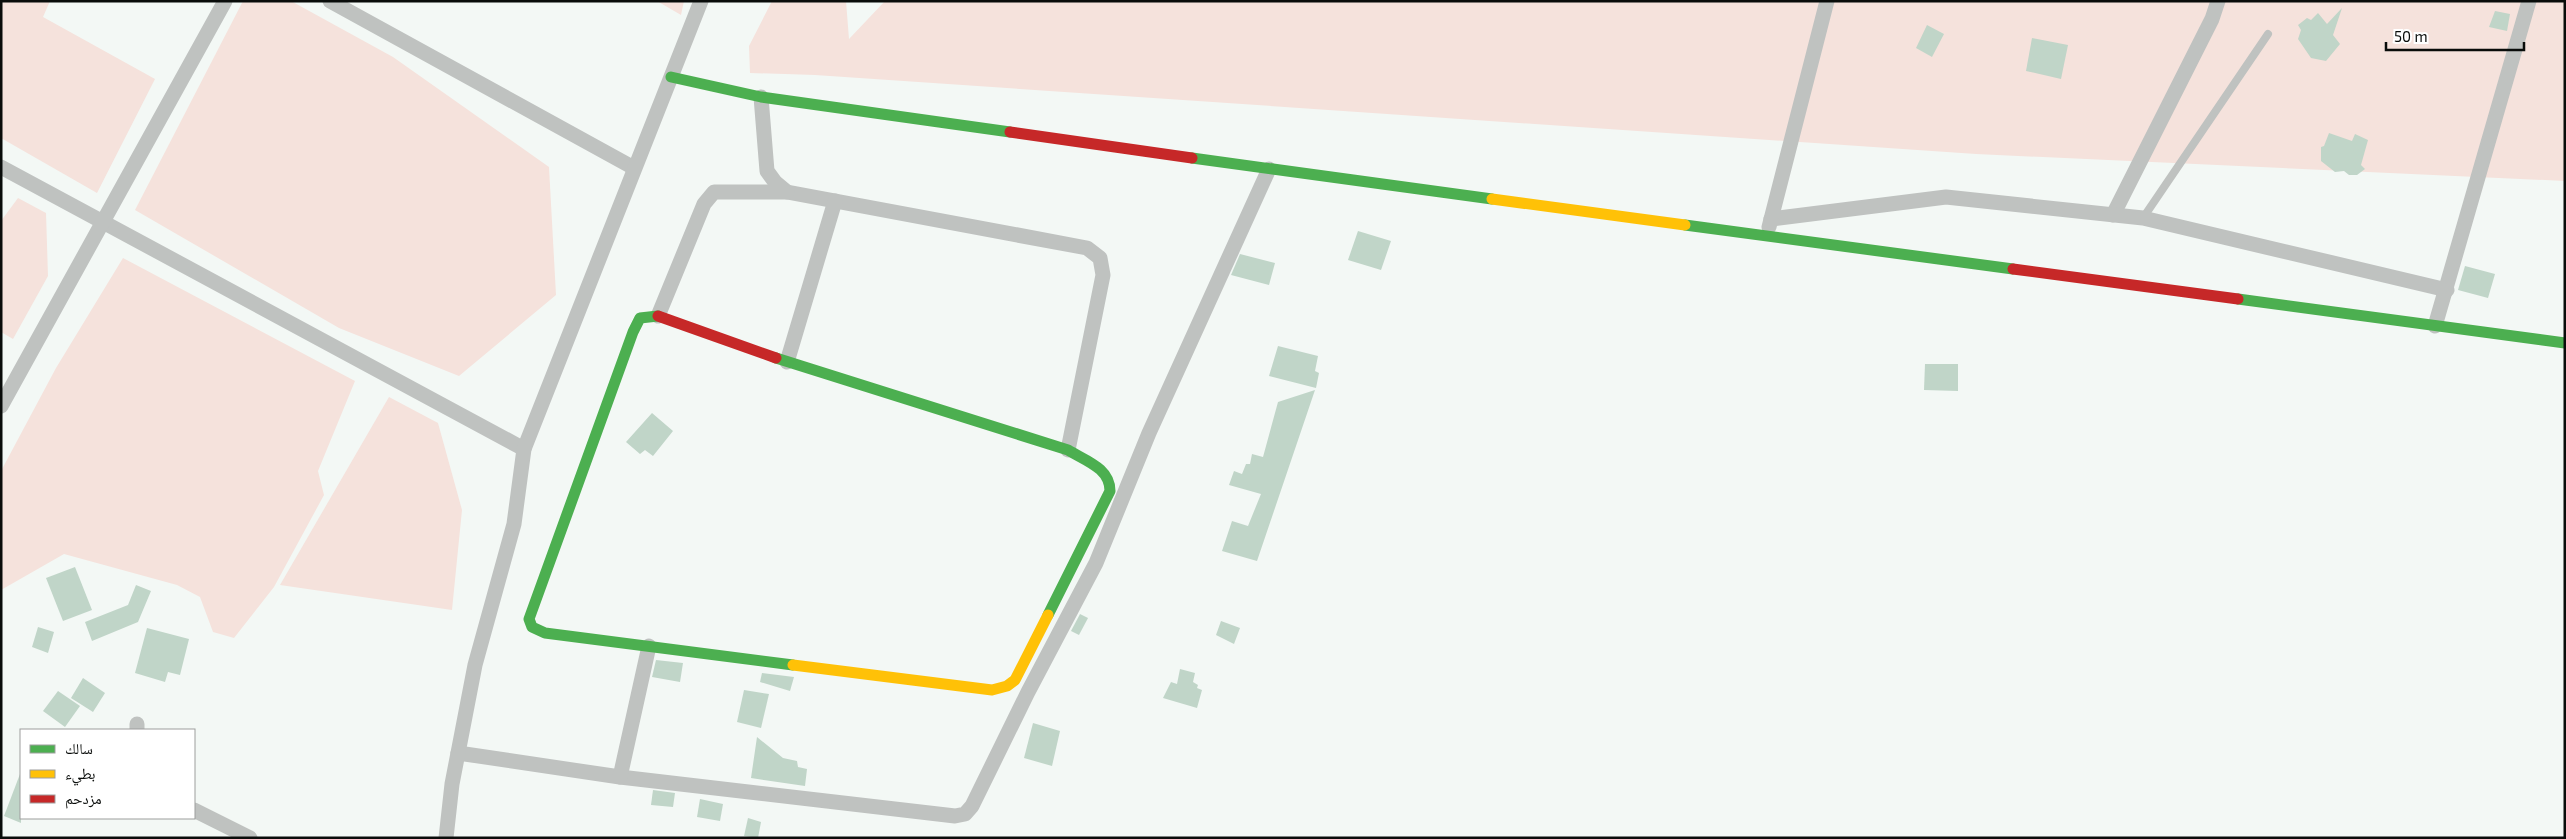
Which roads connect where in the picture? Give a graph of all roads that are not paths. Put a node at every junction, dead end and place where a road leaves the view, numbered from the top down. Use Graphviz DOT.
graph roads {
  1 [pos="225,1"];
  2 [pos="330,1"];
  3 [pos="701,1"];
  4 [pos="1827,1"];
  5 [pos="2218,1"];
  6 [pos="2530,1"];
  7 [pos="2268,34"];
  8 [pos="671,77"];
  9 [pos="761,97"];
  10 [pos="1,167"];
  11 [pos="634,168"];
  12 [pos="1269,169"];
  13 [pos="787,192"];
  14 [pos="835,201"];
  15 [pos="2113,215"];
  16 [pos="2144,218"];
  17 [pos="1771,219"];
  18 [pos="103,222"];
  19 [pos="1766,235"];
  20 [pos="2448,290"];
  21 [pos="658,316"];
  22 [pos="2435,326"];
  23 [pos="2565,343"];
  24 [pos="787,362"];
  25 [pos="1,406"];
  26 [pos="524,449"];
  27 [pos="1068,450"];
  28 [pos="649,646"];
  29 [pos="458,753"];
  30 [pos="620,777"];
  31 [pos="195,810"];
  32 [pos="250,838"];
  33 [pos="446,838"];
  1 -- 18 [label="street"];
  2 -- 11 [label="street"];
  3 -- 8 [label="street"];
  4 -- 17 [label="street"];
  5 -- 15 [label="street"];
  6 -- 20 [label="street"];
  7 -- 16 [label="lane"];
  8 -- 9 [label="street"];
  8 -- 11 [label="street"];
  9 -- 12 [label="street"];
  9 -- 13 [label="street"];
  10 -- 18 [label="street"];
  11 -- 26 [label="street"];
  12 -- 19 [label="street"];
  12 -- 30 [label="street"];
  13 -- 14 [label="street"];
  13 -- 21 [label="street"];
  14 -- 24 [label="street"];
  14 -- 27 [label="street"];
  15 -- 16 [label="street"];
  15 -- 17 [label="street"];
  16 -- 20 [label="street"];
  17 -- 19 [label="street"];
  18 -- 25 [label="street"];
  18 -- 26 [label="street"];
  19 -- 22 [label="street"];
  20 -- 22 [label="street"];
  21 -- 24 [label="street"];
  21 -- 28 [label="street"];
  22 -- 23 [label="street"];
  24 -- 27 [label="street"];
  26 -- 29 [label="street"];
  27 -- 28 [label="street"];
  28 -- 30 [label="street"];
  29 -- 30 [label="street"];
  29 -- 33 [label="street"];
  31 -- 32 [label="street"];
}
